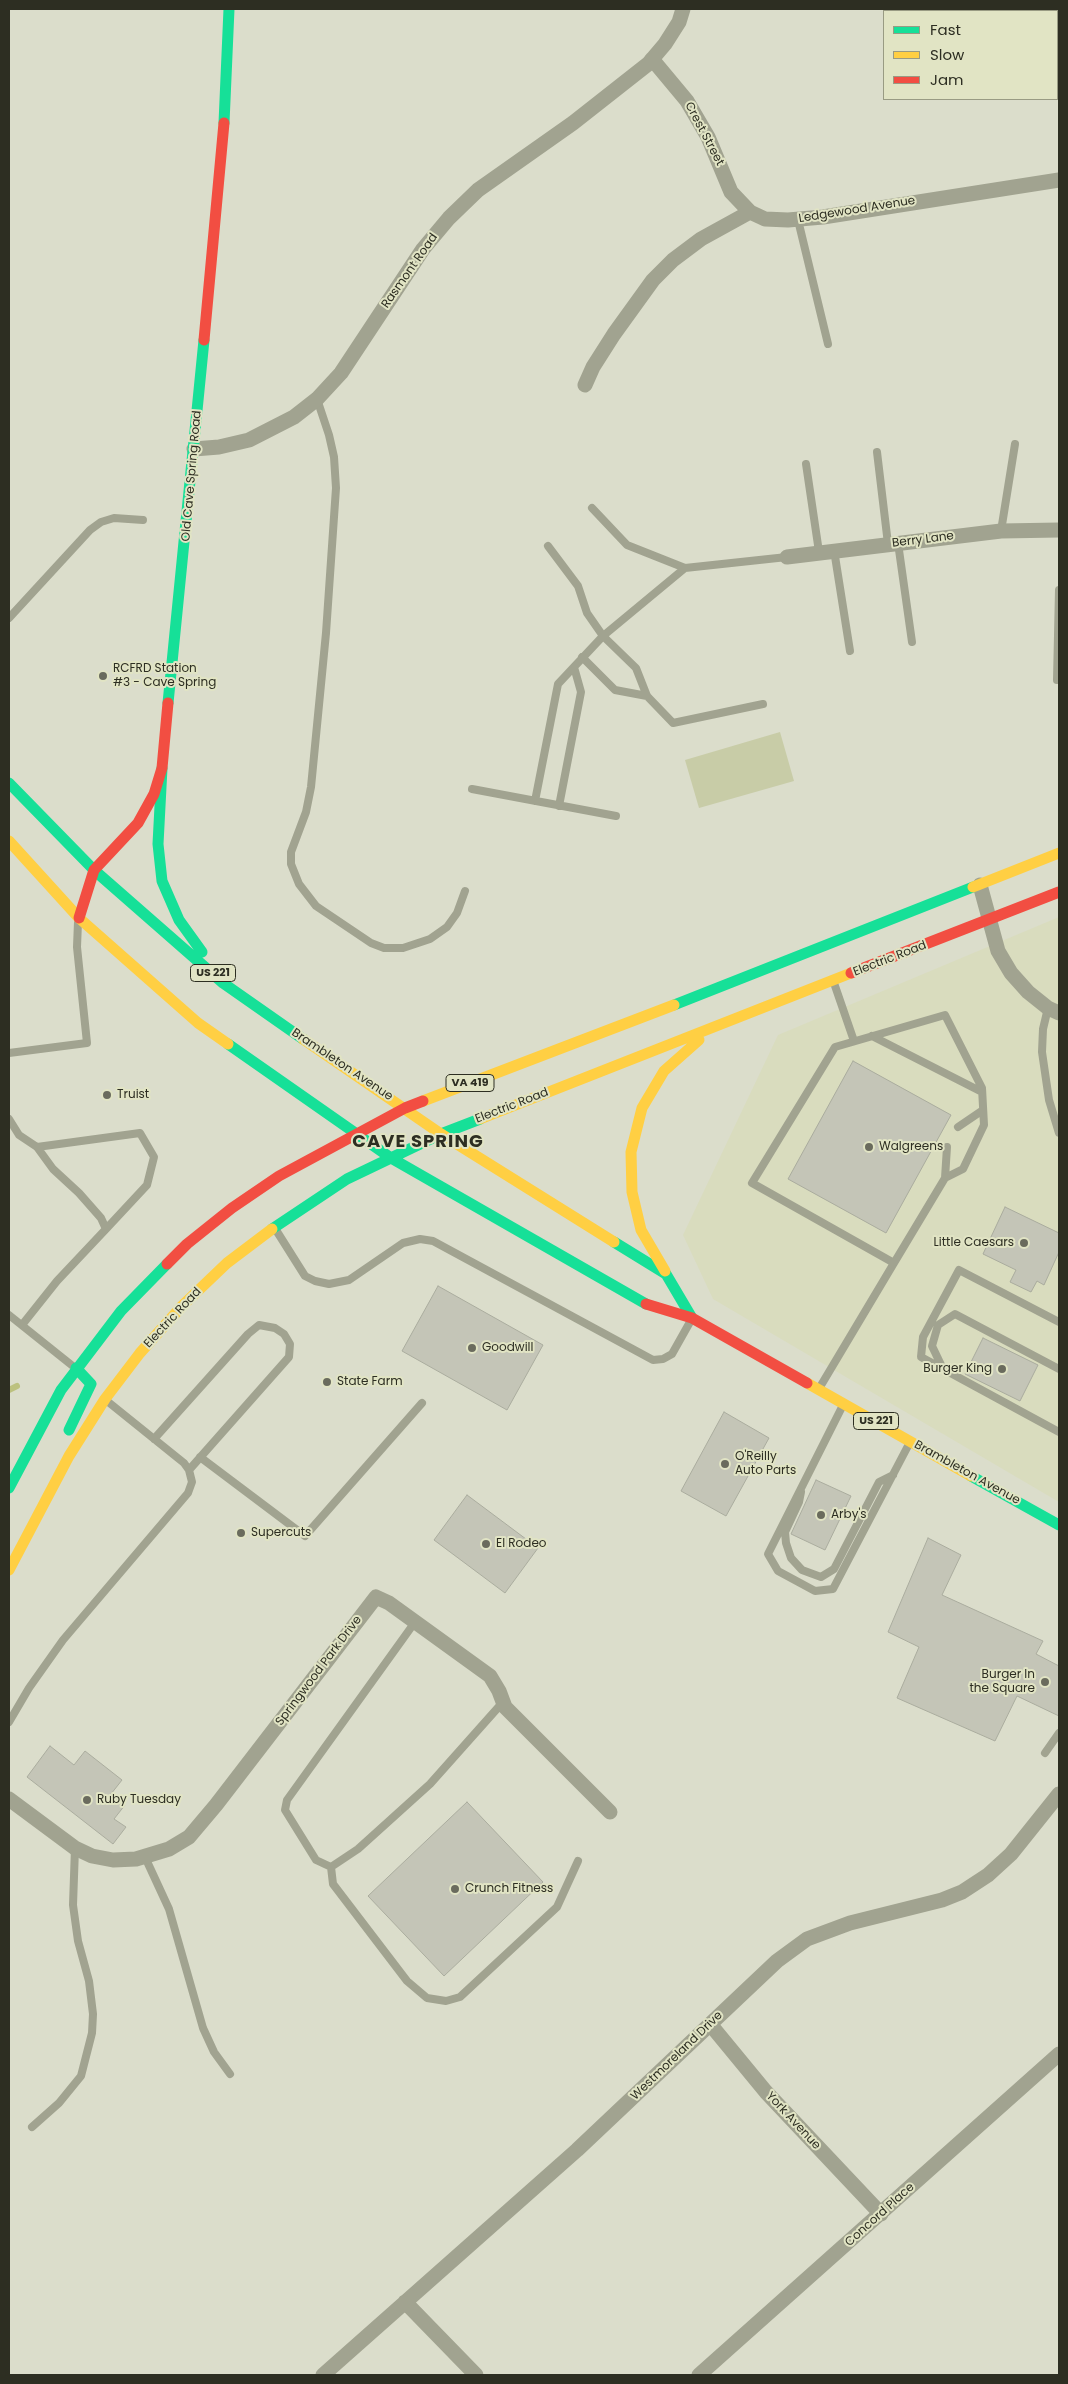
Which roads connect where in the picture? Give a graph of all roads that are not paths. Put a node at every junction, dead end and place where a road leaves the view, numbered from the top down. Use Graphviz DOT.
graph roads {
  1 [pos="229,9"];
  2 [pos="683,9"];
  3 [pos="652,59"];
  4 [pos="1059,180"];
  5 [pos="750,212"];
  6 [pos="798,220"];
  7 [pos="828,344"];
  8 [pos="585,385"];
  9 [pos="317,399"];
  10 [pos="1015,444"];
  11 [pos="194,449"];
  12 [pos="877,452"];
  13 [pos="806,464"];
  14 [pos="592,508"];
  15 [pos="143,520"];
  16 [pos="1059,530"];
  17 [pos="1001,531"];
  18 [pos="893,543"];
  19 [pos="548,546"];
  20 [pos="826,551"];
  21 [pos="787,557"];
  22 [pos="685,568"];
  23 [pos="1059,590"];
  24 [pos="9,618"];
  25 [pos="602,636"];
  26 [pos="912,642"];
  27 [pos="850,651"];
  28 [pos="582,657"];
  29 [pos="574,667"];
  30 [pos="1057,680"];
  31 [pos="647,696"];
  32 [pos="763,704"];
  33 [pos="162,768"];
  34 [pos="9,783"];
  35 [pos="472,789"];
  36 [pos="535,801"];
  37 [pos="559,806"];
  38 [pos="616,816"];
  39 [pos="9,842"];
  40 [pos="1059,853"];
  41 [pos="94,870"];
  42 [pos="980,885"];
  43 [pos="465,891"];
  44 [pos="1059,892"];
  45 [pos="79,918"];
  46 [pos="990,920"];
  47 [pos="833,981"];
  48 [pos="223,982"];
  49 [pos="1054,1011"];
  50 [pos="711,1029"];
  51 [pos="872,1036"];
  52 [pos="854,1041"];
  53 [pos="9,1053"];
  54 [pos="982,1092"];
  55 [pos="405,1108"];
  56 [pos="983,1110"];
  57 [pos="9,1119"];
  58 [pos="958,1127"];
  59 [pos="1059,1133"];
  60 [pos="355,1134"];
  61 [pos="440,1134"];
  62 [pos="38,1147"];
  63 [pos="947,1147"];
  64 [pos="391,1158"];
  65 [pos="945,1178"];
  66 [pos="274,1227"];
  67 [pos="106,1229"];
  68 [pos="894,1263"];
  69 [pos="666,1274"];
  70 [pos="9,1315"];
  71 [pos="692,1318"];
  72 [pos="1059,1322"];
  73 [pos="22,1325"];
  74 [pos="76,1368"];
  75 [pos="942,1369"];
  76 [pos="1059,1369"];
  77 [pos="819,1389"];
  78 [pos="105,1399"];
  79 [pos="422,1402"];
  80 [pos="844,1403"];
  81 [pos="1059,1432"];
  82 [pos="154,1439"];
  83 [pos="910,1441"];
  84 [pos="202,1455"];
  85 [pos="189,1470"];
  86 [pos="893,1475"];
  87 [pos="55,1481"];
  88 [pos="802,1482"];
  89 [pos="9,1488"];
  90 [pos="1059,1525"];
  91 [pos="9,1570"];
  92 [pos="415,1622"];
  93 [pos="503,1702"];
  94 [pos="9,1722"];
  95 [pos="1059,1733"];
  96 [pos="1045,1753"];
  97 [pos="1059,1794"];
  98 [pos="9,1799"];
  99 [pos="610,1812"];
  100 [pos="75,1848"];
  101 [pos="145,1857"];
  102 [pos="578,1861"];
  103 [pos="330,1866"];
  104 [pos="710,2024"];
  105 [pos="1059,2054"];
  106 [pos="230,2074"];
  107 [pos="32,2127"];
  108 [pos="881,2214"];
  109 [pos="405,2302"];
  110 [pos="323,2375"];
  111 [pos="476,2375"];
  112 [pos="699,2375"];
  1 -- 11 [label="main road, Old Cave Spring Road"];
  2 -- 3 [label="street, Rasmont Road"];
  3 -- 5 [label="street, Crest Street"];
  3 -- 9 [label="street, Rasmont Road"];
  4 -- 6 [label="street, Ledgewood Avenue"];
  5 -- 6 [label="street, Ledgewood Avenue"];
  5 -- 8 [label="street"];
  6 -- 7 [label="lane"];
  9 -- 11 [label="street, Rasmont Road"];
  9 -- 43 [label="lane"];
  10 -- 17 [label="lane"];
  11 -- 33 [label="main road, Old Cave Spring Road"];
  12 -- 18 [label="lane"];
  13 -- 20 [label="lane"];
  14 -- 22 [label="lane"];
  15 -- 24 [label="lane"];
  16 -- 17 [label="street, Berry Lane"];
  17 -- 18 [label="street, Berry Lane"];
  18 -- 20 [label="street, Berry Lane"];
  18 -- 26 [label="lane"];
  19 -- 25 [label="lane"];
  20 -- 21 [label="street, Berry Lane"];
  20 -- 27 [label="lane"];
  21 -- 22 [label="lane"];
  22 -- 25 [label="lane"];
  23 -- 30 [label="lane"];
  25 -- 28 [label="lane"];
  25 -- 31 [label="lane"];
  28 -- 29 [label="lane"];
  28 -- 31 [label="lane"];
  29 -- 36 [label="lane"];
  29 -- 37 [label="lane"];
  31 -- 32 [label="lane"];
  33 -- 41 [label="main road, Old Cave Spring Road"];
  33 -- 48 [label="main road"];
  34 -- 41 [label="main road, Brambleton Avenue / US 221"];
  35 -- 36 [label="lane"];
  36 -- 37 [label="lane"];
  37 -- 38 [label="lane"];
  39 -- 45 [label="main road, Brambleton Avenue / US 221"];
  40 -- 42 [label="main road, VA 419"];
  41 -- 45 [label="main road, Old Cave Spring Road"];
  41 -- 48 [label="main road, Brambleton Avenue / US 221"];
  42 -- 46 [label="street"];
  42 -- 55 [label="main road, VA 419"];
  44 -- 46 [label="main road, Electric Road"];
  45 -- 53 [label="lane"];
  45 -- 60 [label="main road, Brambleton Avenue / US 221"];
  46 -- 47 [label="main road, Electric Road"];
  46 -- 49 [label="street"];
  47 -- 50 [label="main road, Electric Road"];
  47 -- 52 [label="lane"];
  48 -- 55 [label="main road, Brambleton Avenue / US 221"];
  49 -- 59 [label="lane"];
  50 -- 61 [label="main road, Electric Road"];
  50 -- 69 [label="main road"];
  51 -- 52 [label="lane"];
  51 -- 54 [label="lane"];
  51 -- 54 [label="lane"];
  52 -- 68 [label="lane"];
  54 -- 56 [label="lane"];
  55 -- 60 [label="main road, VA 419"];
  55 -- 61 [label="main road, Brambleton Avenue / US 221"];
  56 -- 58 [label="lane"];
  56 -- 65 [label="lane"];
  57 -- 62 [label="lane"];
  60 -- 64 [label="main road, Brambleton Avenue / US 221"];
  60 -- 74 [label="main road, VA 419"];
  61 -- 64 [label="main road, Electric Road"];
  61 -- 69 [label="main road, Brambleton Avenue / US 221"];
  62 -- 67 [label="lane"];
  62 -- 67 [label="lane"];
  63 -- 65 [label="lane"];
  64 -- 66 [label="main road, Electric Road"];
  64 -- 71 [label="main road, Brambleton Avenue / US 221"];
  65 -- 68 [label="lane"];
  66 -- 71 [label="lane"];
  66 -- 78 [label="main road, Electric Road"];
  67 -- 73 [label="lane"];
  68 -- 77 [label="lane"];
  69 -- 71 [label="main road, Brambleton Avenue / US 221"];
  70 -- 73 [label="lane"];
  71 -- 77 [label="main road, Brambleton Avenue / US 221"];
  72 -- 75 [label="lane"];
  73 -- 74 [label="lane"];
  74 -- 87 [label="main road"];
  74 -- 89 [label="main road, VA 419"];
  75 -- 76 [label="lane"];
  75 -- 81 [label="lane"];
  77 -- 80 [label="main road, Brambleton Avenue / US 221"];
  78 -- 82 [label="lane"];
  78 -- 87 [label="main road, Electric Road"];
  79 -- 84 [label="lane"];
  80 -- 83 [label="main road, Brambleton Avenue / US 221"];
  80 -- 88 [label="lane"];
  82 -- 84 [label="lane"];
  82 -- 85 [label="lane"];
  83 -- 86 [label="lane"];
  83 -- 90 [label="main road, Brambleton Avenue / US 221"];
  84 -- 85 [label="lane"];
  85 -- 94 [label="lane"];
  86 -- 88 [label="lane"];
  86 -- 88 [label="lane"];
  87 -- 91 [label="main road, Electric Road"];
  92 -- 93 [label="street, Springwood Park Drive"];
  92 -- 101 [label="street, Springwood Park Drive"];
  92 -- 103 [label="lane"];
  93 -- 99 [label="street, Springwood Park Drive"];
  93 -- 103 [label="lane"];
  95 -- 96 [label="lane"];
  97 -- 104 [label="street, Westmoreland Drive"];
  98 -- 100 [label="street, Springwood Park Drive"];
  100 -- 101 [label="street, Springwood Park Drive"];
  100 -- 107 [label="lane"];
  101 -- 106 [label="lane"];
  102 -- 103 [label="lane"];
  104 -- 108 [label="street, York Avenue"];
  104 -- 109 [label="street, Westmoreland Drive"];
  105 -- 108 [label="street, Concord Place"];
  108 -- 112 [label="street, Concord Place"];
  109 -- 110 [label="street, Westmoreland Drive"];
  109 -- 111 [label="street"];
}
